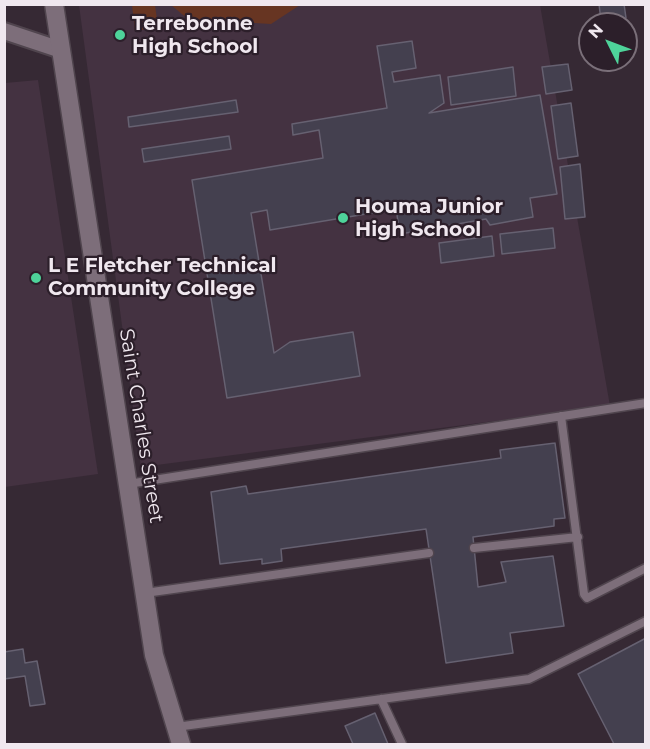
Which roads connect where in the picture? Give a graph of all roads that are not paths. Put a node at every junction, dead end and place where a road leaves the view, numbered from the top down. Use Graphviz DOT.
graph roads {
  1 [pos="54,4"];
  2 [pos="4,31"];
  3 [pos="61,50"];
  4 [pos="645,403"];
  5 [pos="561,416"];
  6 [pos="128,484"];
  7 [pos="578,537"];
  8 [pos="474,548"];
  9 [pos="429,553"];
  10 [pos="645,568"];
  11 [pos="144,593"];
  12 [pos="645,621"];
  13 [pos="381,699"];
  14 [pos="179,736"];
  15 [pos="402,744"];
  1 -- 3 [label="street, Saint Charles Street"];
  2 -- 3 [label="street"];
  3 -- 6 [label="street, Saint Charles Street"];
  4 -- 5 [label="lane"];
  5 -- 6 [label="lane"];
  5 -- 7 [label="lane"];
  6 -- 11 [label="street, Saint Charles Street"];
  7 -- 8 [label="lane"];
  7 -- 10 [label="lane"];
  9 -- 11 [label="lane"];
  11 -- 14 [label="street, Saint Charles Street"];
  12 -- 13 [label="lane"];
  13 -- 14 [label="lane"];
  13 -- 15 [label="lane"];
}
